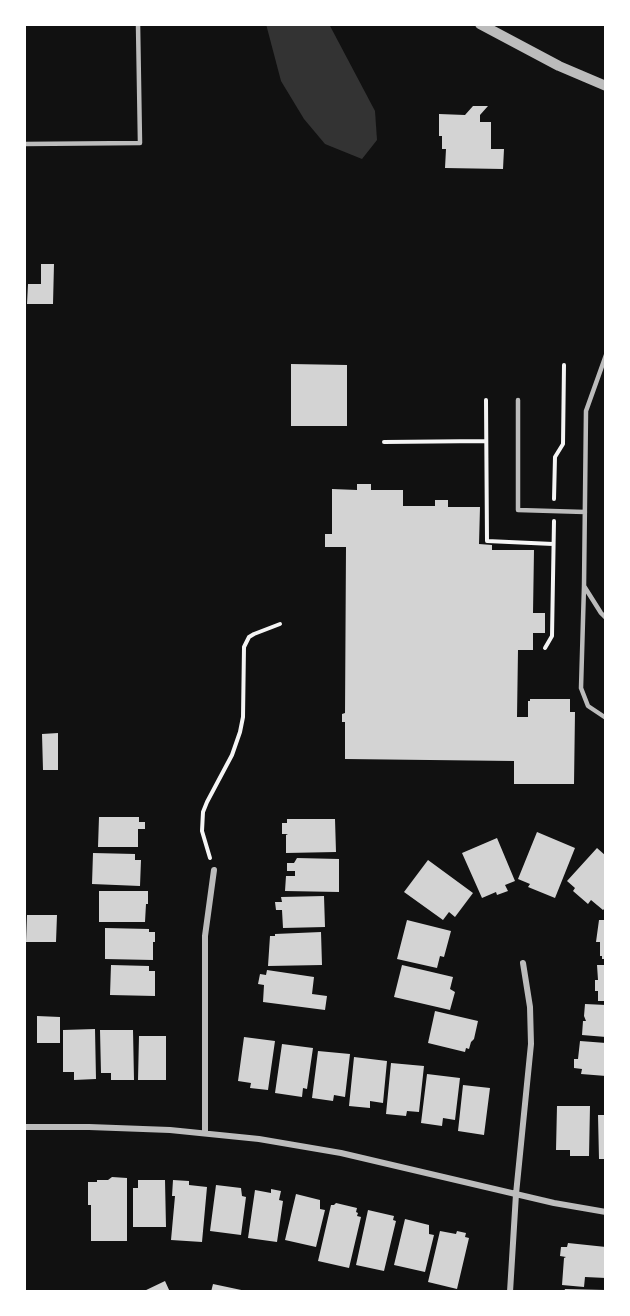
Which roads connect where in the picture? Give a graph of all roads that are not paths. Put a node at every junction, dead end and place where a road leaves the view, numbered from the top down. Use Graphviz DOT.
graph roads {
  1 [pos="138,24"];
  2 [pos="480,24"];
  3 [pos="606,86"];
  4 [pos="24,144"];
  5 [pos="606,355"];
  6 [pos="518,400"];
  7 [pos="585,512"];
  8 [pos="584,586"];
  9 [pos="606,618"];
  10 [pos="606,718"];
  11 [pos="214,870"];
  12 [pos="523,963"];
  13 [pos="24,1127"];
  14 [pos="205,1133"];
  15 [pos="516,1194"];
  16 [pos="606,1212"];
  17 [pos="510,1292"];
  1 -- 4 [label="lane"];
  2 -- 3 [label="street"];
  5 -- 7 [label="lane"];
  6 -- 7 [label="lane"];
  7 -- 8 [label="lane"];
  8 -- 9 [label="lane"];
  8 -- 10 [label="lane"];
  11 -- 14 [label="street"];
  12 -- 15 [label="street"];
  13 -- 14 [label="street"];
  14 -- 15 [label="street"];
  15 -- 16 [label="street"];
  15 -- 17 [label="street"];
}
